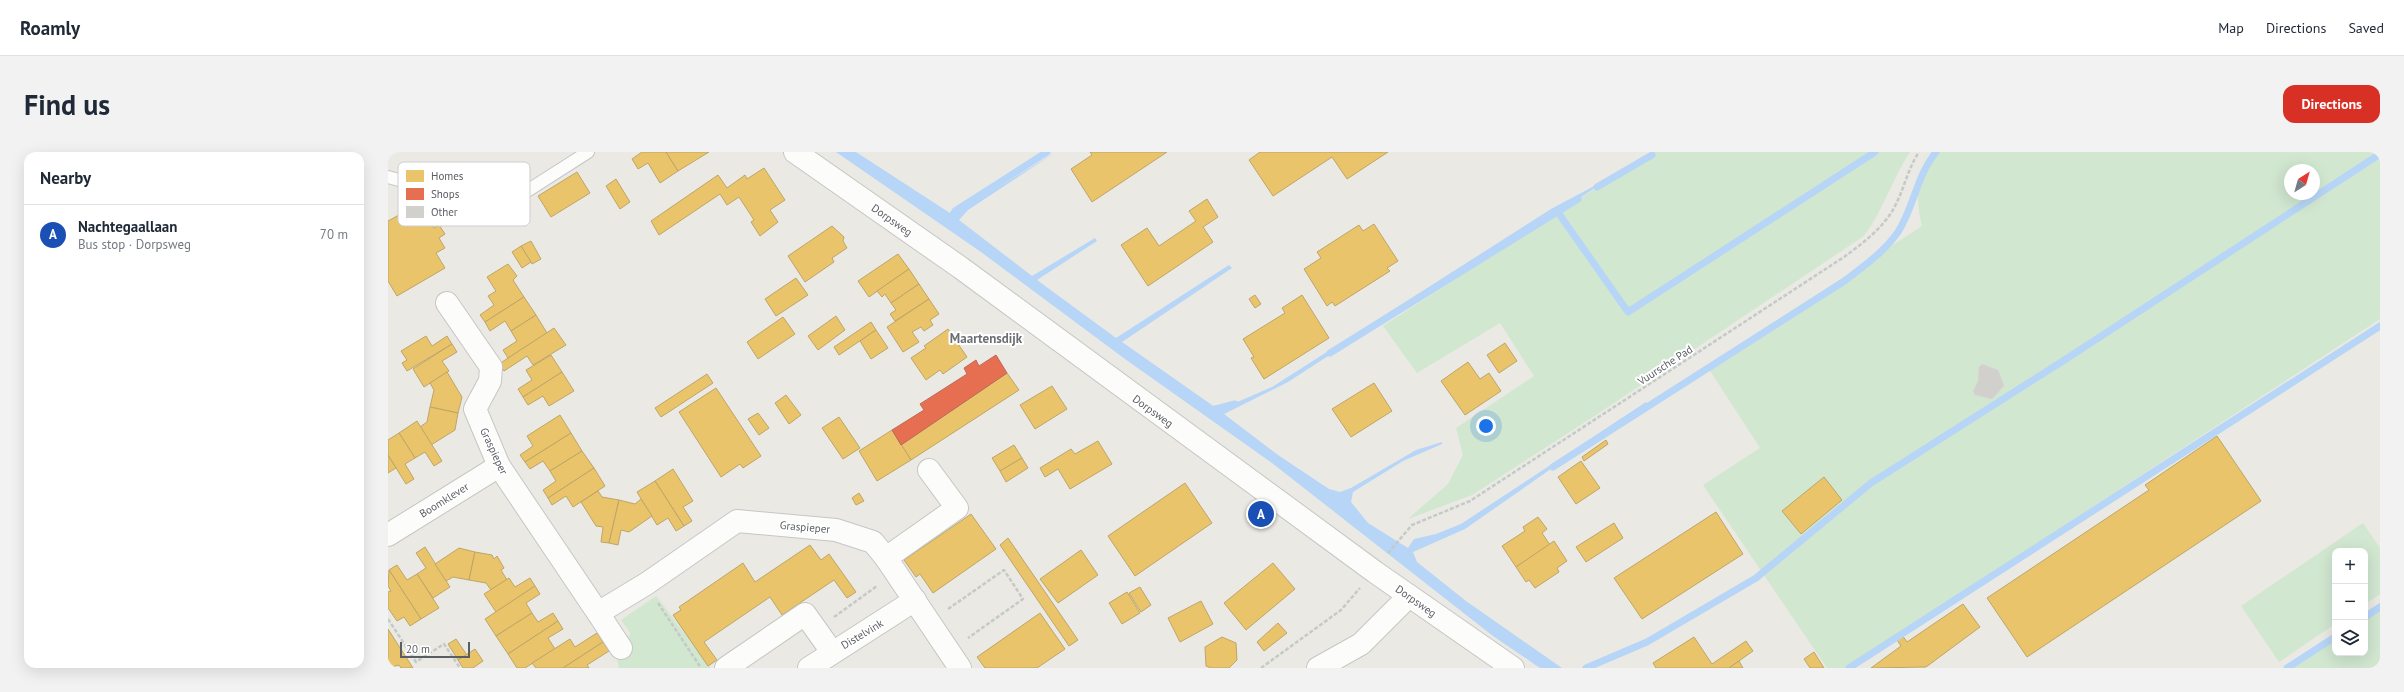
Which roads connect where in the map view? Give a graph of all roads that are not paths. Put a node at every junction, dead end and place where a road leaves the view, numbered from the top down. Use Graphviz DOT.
graph roads {
  1 [pos="588,152"];
  2 [pos="795,152"];
  3 [pos="388,177"];
  4 [pos="398,180"];
  5 [pos="530,189"];
  6 [pos="447,303"];
  7 [pos="499,466"];
  8 [pos="929,470"];
  9 [pos="388,534"];
  10 [pos="891,565"];
  11 [pos="1409,596"];
  12 [pos="915,600"];
  13 [pos="598,613"];
  14 [pos="621,648"];
  15 [pos="832,652"];
  16 [pos="954,660"];
  17 [pos="726,668"];
  18 [pos="809,668"];
  19 [pos="1318,668"];
  20 [pos="1513,668"];
  1 -- 5 [label="lane"];
  2 -- 11 [label="street, Dorpsweg"];
  3 -- 4 [label="lane"];
  6 -- 7 [label="street, Graspieper"];
  7 -- 9 [label="street, Boomklever"];
  7 -- 13 [label="street, Graspieper"];
  8 -- 10 [label="street"];
  10 -- 12 [label="street, Graspieper"];
  10 -- 13 [label="street, Graspieper"];
  11 -- 19 [label="street"];
  11 -- 20 [label="street, Dorpsweg"];
  12 -- 15 [label="street, Distelvink"];
  12 -- 16 [label="street, Graspieper"];
  13 -- 14 [label="street, Graspieper"];
  15 -- 17 [label="street"];
  15 -- 18 [label="street, Distelvink"];
}
